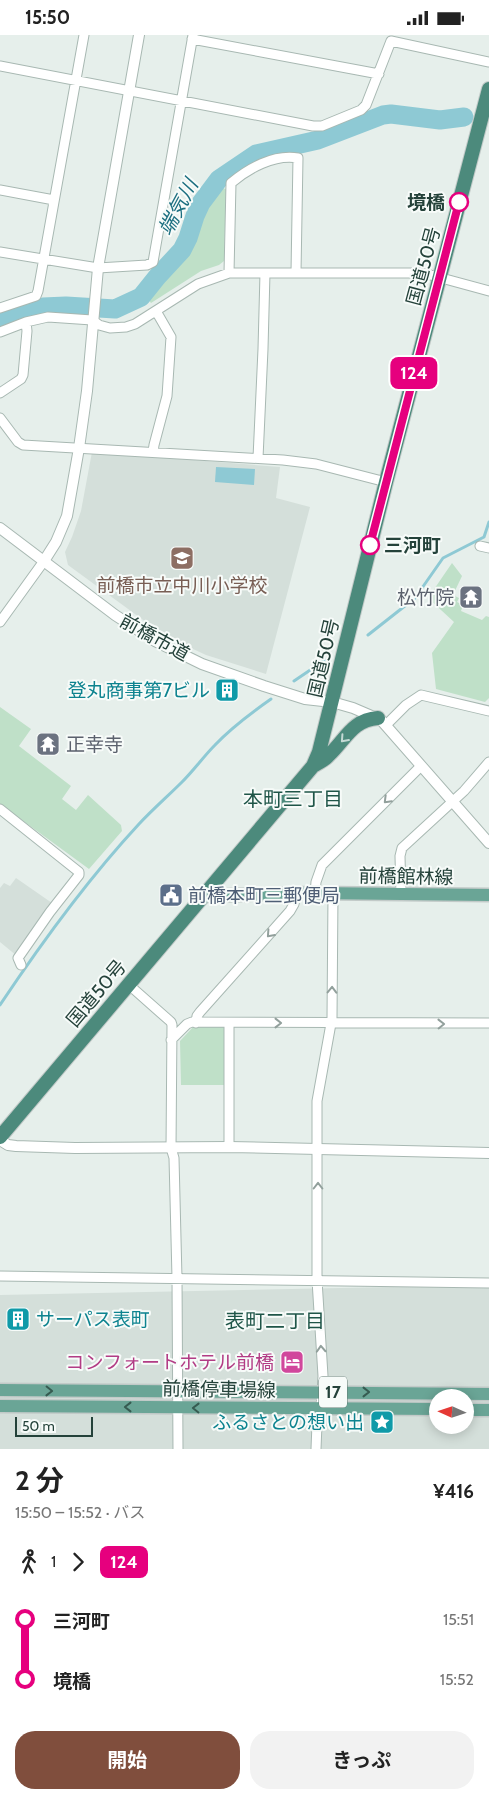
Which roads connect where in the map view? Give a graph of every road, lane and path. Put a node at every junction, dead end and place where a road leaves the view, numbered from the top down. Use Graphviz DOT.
graph roads {
  1 [pos="84,35"];
  2 [pos="139,35"];
  3 [pos="193,37"];
  4 [pos="392,38"];
  5 [pos="489,62"];
  6 [pos="0,66"];
  7 [pos="379,74"];
  8 [pos="76,80"];
  9 [pos="489,89"];
  10 [pos="129,91"];
  11 [pos="181,101"];
  12 [pos="486,116"];
  13 [pos="0,190"];
  14 [pos="54,200"];
  15 [pos="0,252"];
  16 [pos="44,259"];
  17 [pos="98,269"];
  18 [pos="296,272"];
  19 [pos="229,273"];
  20 [pos="264,273"];
  21 [pos="439,277"];
  22 [pos="489,291"];
  23 [pos="0,308"];
  24 [pos="156,311"];
  25 [pos="92,318"];
  26 [pos="26,322"];
  27 [pos="0,332"];
  28 [pos="0,393"];
  29 [pos="0,419"];
  30 [pos="80,448"];
  31 [pos="153,452"];
  32 [pos="258,458"];
  33 [pos="386,482"];
  34 [pos="0,528"];
  35 [pos="44,561"];
  36 [pos="0,622"];
  37 [pos="332,702"];
  38 [pos="489,711"];
  39 [pos="382,721"];
  40 [pos="489,762"];
  41 [pos="312,766"];
  42 [pos="422,766"];
  43 [pos="453,801"];
  44 [pos="0,809"];
  45 [pos="489,843"];
  46 [pos="315,893"];
  47 [pos="333,893"];
  48 [pos="296,894"];
  49 [pos="401,895"];
  50 [pos="489,895"];
  51 [pos="202,896"];
  52 [pos="21,965"];
  53 [pos="128,984"];
  54 [pos="196,1023"];
  55 [pos="229,1023"];
  56 [pos="330,1023"];
  57 [pos="489,1023"];
  58 [pos="171,1040"];
  59 [pos="0,1138"];
  60 [pos="229,1147"];
  61 [pos="171,1148"];
  62 [pos="318,1150"];
  63 [pos="489,1153"];
  64 [pos="0,1276"];
  65 [pos="177,1279"];
  66 [pos="317,1279"];
  67 [pos="489,1283"];
  68 [pos="0,1390"];
  69 [pos="177,1390"];
  70 [pos="322,1392"];
  71 [pos="489,1394"];
  72 [pos="0,1406"];
  73 [pos="177,1408"];
  74 [pos="322,1409"];
  75 [pos="429,1409"];
  76 [pos="474,1410"];
  77 [pos="489,1410"];
  78 [pos="178,1449"];
  79 [pos="316,1449"];
  1 -- 8 [label="street"];
  2 -- 10 [label="street"];
  3 -- 7 [label="street"];
  3 -- 11 [label="street"];
  4 -- 5 [label="street"];
  4 -- 7 [label="street"];
  6 -- 8 [label="street"];
  7 -- 11 [label="street"];
  8 -- 10 [label="street"];
  8 -- 14 [label="street"];
  9 -- 12 [label="highway, 国道50号"];
  10 -- 11 [label="street"];
  10 -- 17 [label="street"];
  11 -- 17 [label="street"];
  12 -- 21 [label="highway, 国道50号"];
  13 -- 14 [label="street"];
  14 -- 16 [label="street"];
  15 -- 16 [label="street"];
  16 -- 17 [label="street"];
  16 -- 23 [label="street"];
  17 -- 25 [label="street"];
  18 -- 19 [label="street"];
  18 -- 20 [label="street"];
  18 -- 21 [label="street"];
  19 -- 20 [label="street"];
  19 -- 24 [label="street"];
  20 -- 32 [label="street"];
  21 -- 22 [label="street"];
  21 -- 33 [label="highway, 国道50号"];
  24 -- 25 [label="street"];
  24 -- 31 [label="street"];
  25 -- 26 [label="street"];
  25 -- 30 [label="street"];
  26 -- 27 [label="street"];
  26 -- 28 [label="street"];
  29 -- 30 [label="street"];
  30 -- 31 [label="street"];
  30 -- 35 [label="street"];
  31 -- 32 [label="street"];
  32 -- 33 [label="street"];
  33 -- 37 [label="highway, 国道50号"];
  34 -- 35 [label="street, 前橋市道"];
  35 -- 36 [label="street"];
  35 -- 37 [label="street, 前橋市道"];
  37 -- 39 [label="street, 前橋市道"];
  37 -- 41 [label="highway, 国道50号"];
  38 -- 39 [label="street"];
  39 -- 41 [label="highway, one-way"];
  39 -- 42 [label="street"];
  40 -- 43 [label="street"];
  41 -- 51 [label="highway, 国道50号"];
  42 -- 43 [label="street"];
  42 -- 46 [label="street, one-way"];
  43 -- 45 [label="street"];
  43 -- 49 [label="street"];
  44 -- 52 [label="street"];
  46 -- 47 [label="main road, 前橋館林線"];
  46 -- 48 [label="main road, 前橋館林線"];
  47 -- 49 [label="main road, 前橋館林線"];
  56 -- 47 [label="street, one-way"];
  48 -- 51 [label="main road, 前橋館林線"];
  48 -- 54 [label="street, one-way"];
  49 -- 50 [label="main road, 前橋館林線"];
  51 -- 53 [label="highway, 国道50号"];
  53 -- 58 [label="street"];
  53 -- 59 [label="highway, 国道50号"];
  54 -- 55 [label="street"];
  54 -- 58 [label="street"];
  55 -- 56 [label="street, one-way"];
  55 -- 60 [label="street"];
  56 -- 57 [label="street, one-way"];
  56 -- 62 [label="street"];
  58 -- 61 [label="street"];
  59 -- 61 [label="street"];
  60 -- 61 [label="street"];
  60 -- 62 [label="street"];
  61 -- 65 [label="street"];
  62 -- 63 [label="street"];
  66 -- 62 [label="street, one-way"];
  64 -- 65 [label="street"];
  65 -- 66 [label="street"];
  65 -- 69 [label="street"];
  66 -- 67 [label="street"];
  70 -- 66 [label="street, one-way"];
  68 -- 69 [label="main road, 前橋停車場線 / 17, one-way"];
  69 -- 70 [label="main road, 前橋停車場線 / 17"];
  69 -- 73 [label="street"];
  70 -- 71 [label="main road, 前橋停車場線 / 17, one-way"];
  70 -- 74 [label="street"];
  73 -- 72 [label="main road, 前橋停車場線 / 17, one-way"];
  74 -- 73 [label="main road, 前橋停車場線 / 17, one-way"];
  73 -- 78 [label="street"];
  74 -- 75 [label="main road, 前橋停車場線 / 17"];
  74 -- 79 [label="street"];
  76 -- 77 [label="main road"];
}
